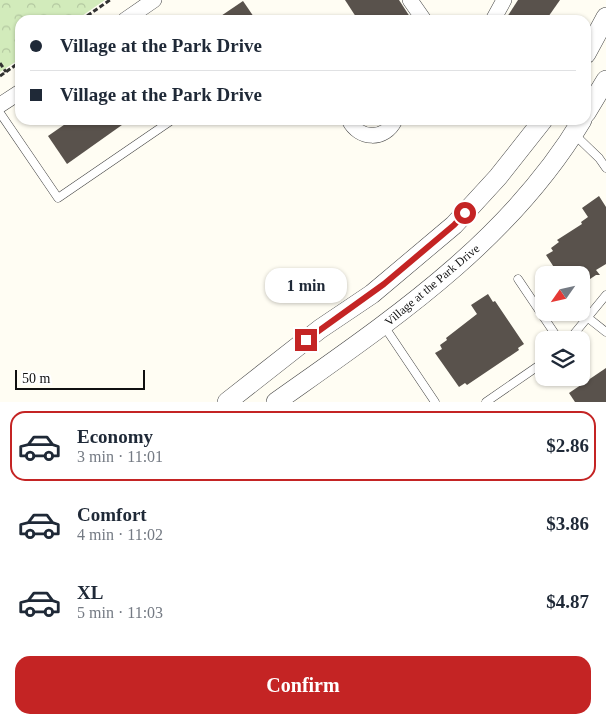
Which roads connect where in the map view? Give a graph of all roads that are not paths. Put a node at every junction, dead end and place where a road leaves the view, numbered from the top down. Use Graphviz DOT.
graph roads {
  1 [pos="154,0"];
  2 [pos="410,0"];
  3 [pos="504,0"];
  4 [pos="132,15"];
  5 [pos="420,15"];
  6 [pos="496,15"];
  7 [pos="606,17"];
  8 [pos="591,45"];
  9 [pos="606,80"];
  10 [pos="15,95"];
  11 [pos="0,105"];
  12 [pos="591,105"];
  13 [pos="0,113"];
  14 [pos="165,125"];
  15 [pos="353,125"];
  16 [pos="391,125"];
  17 [pos="539,125"];
  18 [pos="578,127"];
  19 [pos="606,168"];
  20 [pos="518,279"];
  21 [pos="606,295"];
  22 [pos="590,314"];
  23 [pos="590,319"];
  24 [pos="584,321"];
  25 [pos="384,326"];
  26 [pos="553,331"];
  27 [pos="576,331"];
  28 [pos="606,332"];
  29 [pos="535,368"];
  30 [pos="227,402"];
  31 [pos="276,402"];
  32 [pos="436,402"];
  33 [pos="486,402"];
  1 -- 4 [label="street"];
  2 -- 5 [label="street"];
  3 -- 6 [label="street"];
  7 -- 8 [label="street"];
  9 -- 12 [label="street"];
  10 -- 11 [label="street"];
  13 -- 14 [label="lane"];
  15 -- 16 [label="street"];
  17 -- 30 [label="street"];
  18 -- 19 [label="lane"];
  18 -- 25 [label="street, Village at the Park Drive"];
  20 -- 26 [label="lane"];
  21 -- 22 [label="lane"];
  23 -- 28 [label="lane"];
  24 -- 27 [label="lane"];
  25 -- 31 [label="street, Village at the Park Drive"];
  25 -- 32 [label="lane"];
  29 -- 33 [label="lane"];
}
